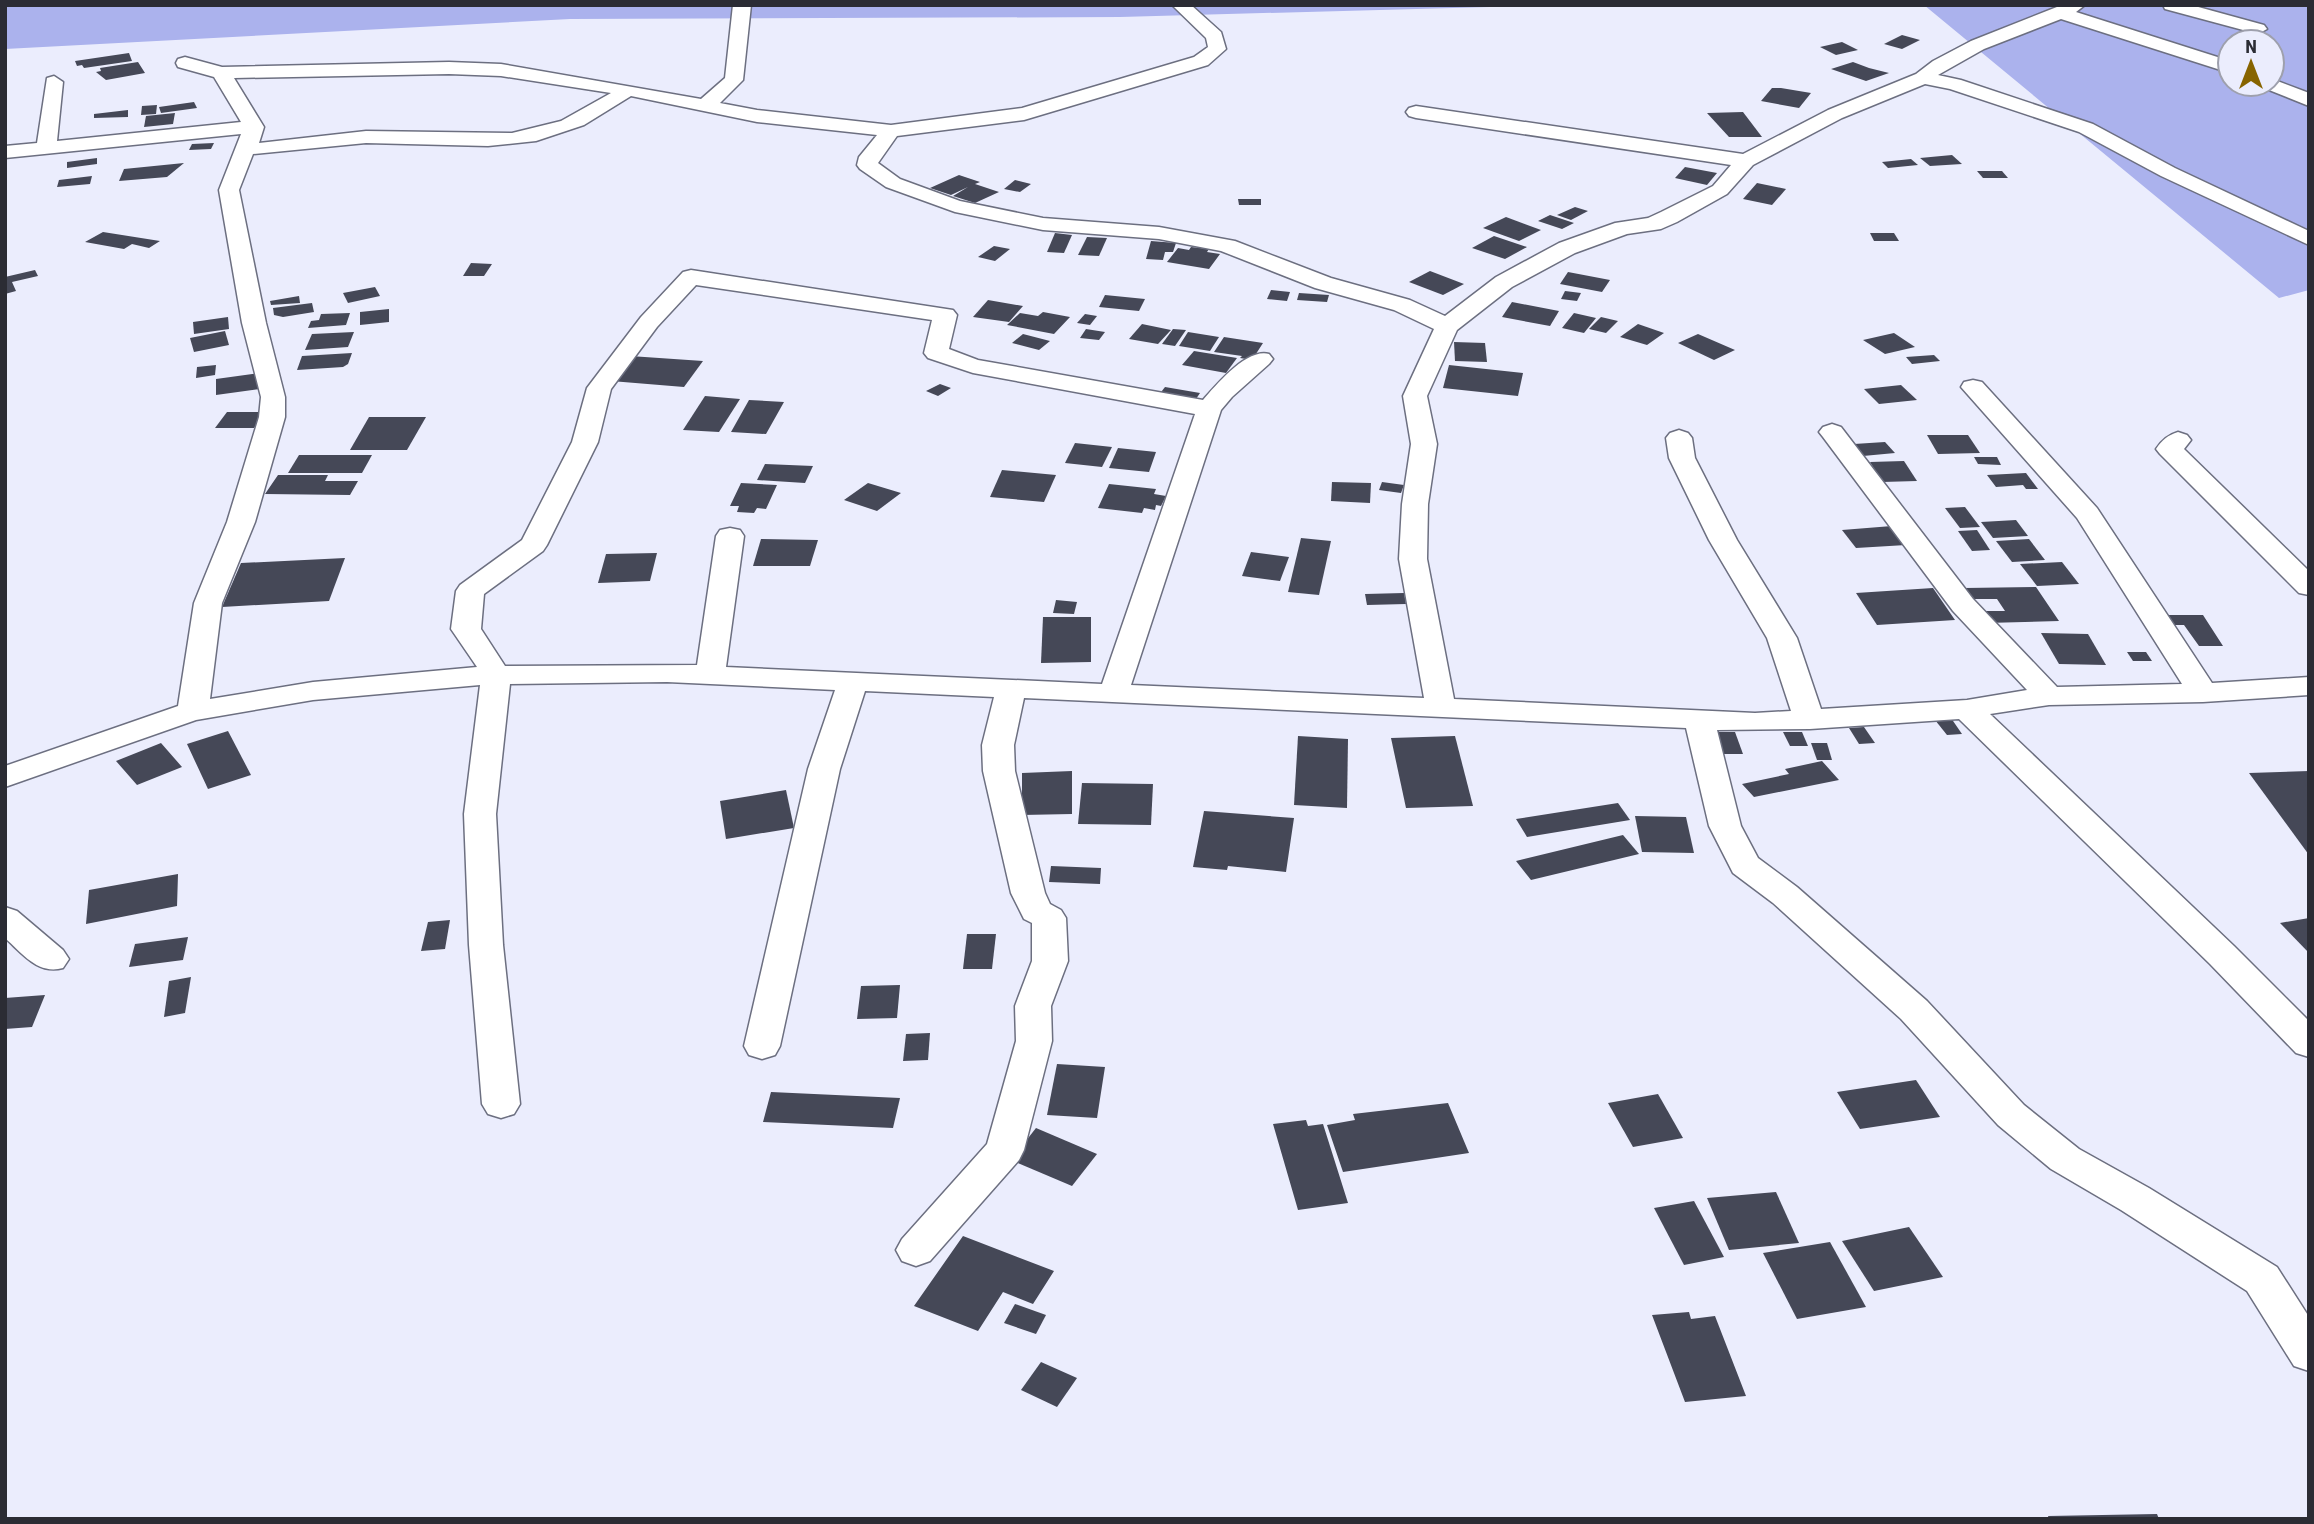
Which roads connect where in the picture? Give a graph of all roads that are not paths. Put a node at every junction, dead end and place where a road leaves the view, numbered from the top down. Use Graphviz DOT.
graph roads {
  1 [pos="742,5"];
  2 [pos="1180,5"];
  3 [pos="2171,5"];
  4 [pos="2070,9"];
  5 [pos="2251,28"];
  6 [pos="2216,62"];
  7 [pos="185,63"];
  8 [pos="221,73"];
  9 [pos="1923,78"];
  10 [pos="54,82"];
  11 [pos="628,90"];
  12 [pos="2286,90"];
  13 [pos="2309,100"];
  14 [pos="706,105"];
  15 [pos="1416,112"];
  16 [pos="891,131"];
  17 [pos="249,137"];
  18 [pos="46,147"];
  19 [pos="5,152"];
  20 [pos="1746,161"];
  21 [pos="2309,239"];
  22 [pos="1447,326"];
  23 [pos="1261,359"];
  24 [pos="1973,387"];
  25 [pos="1209,409"];
  26 [pos="1832,432"];
  27 [pos="1679,438"];
  28 [pos="2178,440"];
  29 [pos="730,536"];
  30 [pos="2309,587"];
  31 [pos="496,674"];
  32 [pos="710,675"];
  33 [pos="853,681"];
  34 [pos="1011,690"];
  35 [pos="1114,692"];
  36 [pos="2203,693"];
  37 [pos="2303,694"];
  38 [pos="2049,696"];
  39 [pos="1441,709"];
  40 [pos="1967,709"];
  41 [pos="193,711"];
  42 [pos="1810,720"];
  43 [pos="1700,722"];
  44 [pos="5,777"];
  45 [pos="5,919"];
  46 [pos="51,959"];
  47 [pos="2309,1044"];
  48 [pos="762,1046"];
  49 [pos="501,1104"];
  50 [pos="916,1250"];
  51 [pos="2309,1353"];
  1 -- 14 [label="street"];
  2 -- 16 [label="street"];
  3 -- 5 [label="street"];
  4 -- 6 [label="street"];
  4 -- 9 [label="street"];
  7 -- 8 [label="street"];
  8 -- 11 [label="street"];
  8 -- 17 [label="street"];
  9 -- 20 [label="street"];
  9 -- 21 [label="street"];
  10 -- 18 [label="street"];
  11 -- 14 [label="street"];
  11 -- 17 [label="street"];
  12 -- 13 [label="street"];
  14 -- 16 [label="street"];
  15 -- 20 [label="street"];
  16 -- 22 [label="street"];
  17 -- 18 [label="street"];
  17 -- 41 [label="street"];
  18 -- 19 [label="street"];
  20 -- 22 [label="street"];
  22 -- 39 [label="street"];
  23 -- 25 [label="street"];
  24 -- 36 [label="street"];
  25 -- 31 [label="street"];
  25 -- 35 [label="street"];
  26 -- 38 [label="street"];
  27 -- 42 [label="street"];
  28 -- 30 [label="street"];
  29 -- 32 [label="street"];
  31 -- 32 [label="street"];
  31 -- 41 [label="street"];
  31 -- 49 [label="street"];
  32 -- 33 [label="street"];
  33 -- 34 [label="street"];
  33 -- 48 [label="street"];
  34 -- 35 [label="street"];
  34 -- 50 [label="street"];
  35 -- 39 [label="street"];
  36 -- 37 [label="street"];
  36 -- 38 [label="street"];
  38 -- 40 [label="street"];
  39 -- 43 [label="street"];
  40 -- 42 [label="street"];
  40 -- 47 [label="street"];
  41 -- 44 [label="street"];
  42 -- 43 [label="street"];
  43 -- 51 [label="street"];
  45 -- 46 [label="street"];
}
